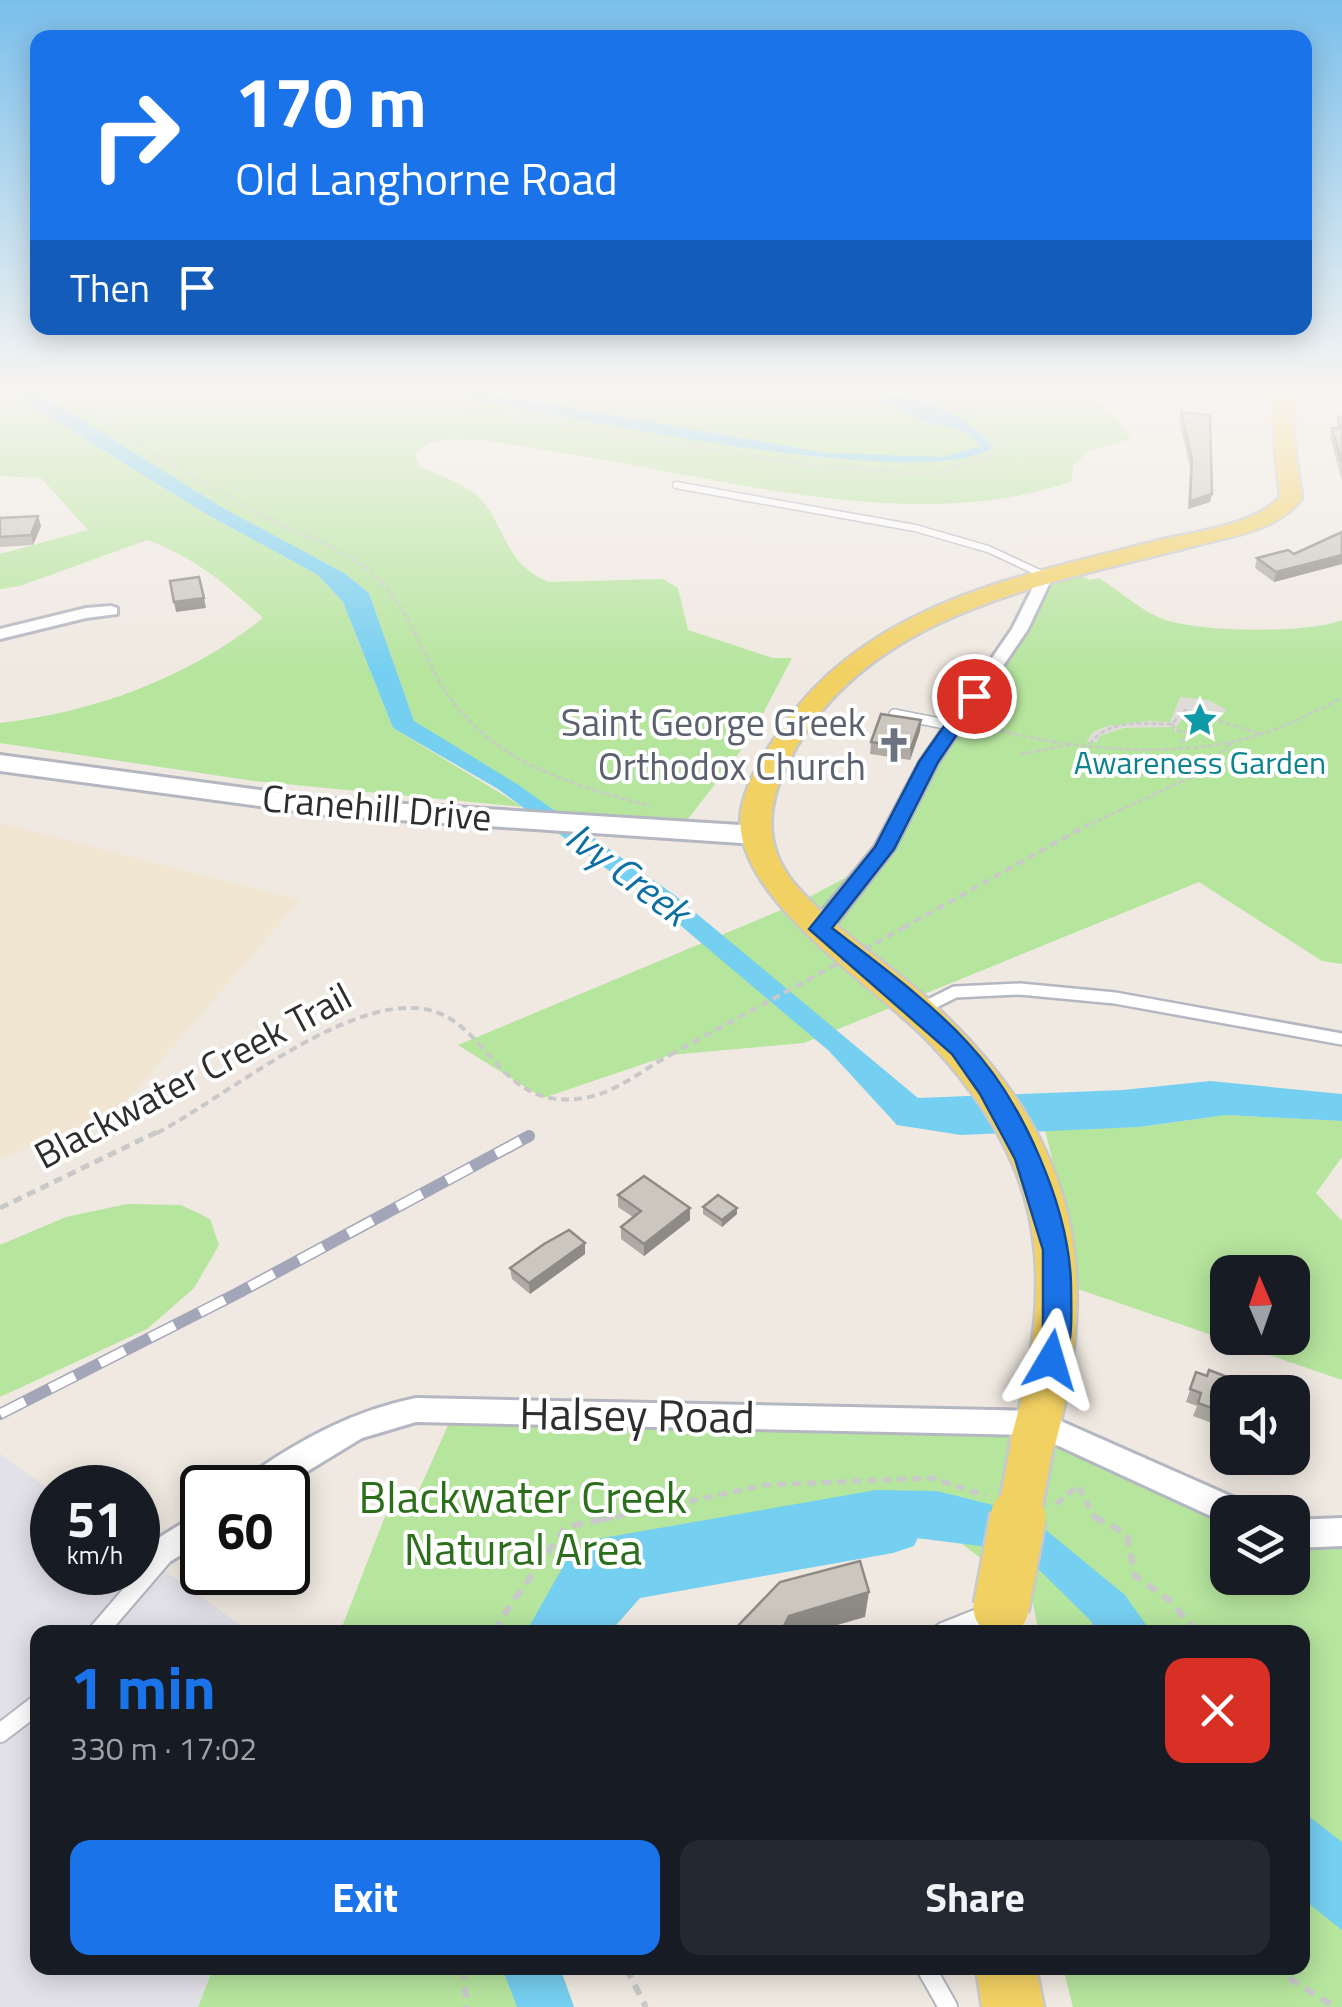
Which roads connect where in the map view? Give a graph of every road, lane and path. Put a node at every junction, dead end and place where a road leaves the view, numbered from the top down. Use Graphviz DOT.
graph roads {
  1 [pos="210,485"];
  2 [pos="676,485"];
  3 [pos="1289,485"];
  4 [pos="1046,577"];
  5 [pos="111,611"];
  6 [pos="0,634"];
  7 [pos="1342,698"];
  8 [pos="894,714"];
  9 [pos="1172,724"];
  10 [pos="953,727"];
  11 [pos="1262,734"];
  12 [pos="1233,742"];
  13 [pos="1074,744"];
  14 [pos="1090,744"];
  15 [pos="1130,745"];
  16 [pos="1185,746"];
  17 [pos="1133,752"];
  18 [pos="1020,754"];
  19 [pos="0,763"];
  20 [pos="663,818"];
  21 [pos="756,835"];
  22 [pos="903,928"];
  23 [pos="820,929"];
  24 [pos="920,1010"];
  25 [pos="1342,1039"];
  26 [pos="0,1208"];
  27 [pos="1035,1434"];
  28 [pos="286,1465"];
  29 [pos="1000,1498"];
  30 [pos="1043,1503"];
  31 [pos="1210,1503"];
  32 [pos="1342,1532"];
  33 [pos="1310,1533"];
  34 [pos="180,1540"];
  35 [pos="171,1547"];
  36 [pos="999,1620"];
  37 [pos="104,1625"];
  38 [pos="498,1625"];
  39 [pos="1191,1625"];
  40 [pos="30,1710"];
  41 [pos="0,1732"];
  42 [pos="464,1975"];
  43 [pos="630,1975"];
  44 [pos="930,1975"];
  45 [pos="1007,1975"];
  46 [pos="1284,1975"];
  47 [pos="467,2007"];
  48 [pos="646,2007"];
  49 [pos="948,2007"];
  50 [pos="1013,2007"];
  51 [pos="1335,2007"];
  1 -- 20 [label="path"];
  2 -- 4 [label="lane"];
  3 -- 4 [label="main road"];
  4 -- 10 [label="street"];
  4 -- 21 [label="main road"];
  5 -- 6 [label="street"];
  7 -- 11 [label="path"];
  8 -- 10 [label="lane"];
  9 -- 11 [label="path"];
  9 -- 14 [label="path"];
  9 -- 16 [label="path"];
  10 -- 13 [label="path"];
  10 -- 23 [label="street"];
  11 -- 12 [label="path"];
  12 -- 16 [label="path"];
  12 -- 22 [label="path"];
  13 -- 14 [label="path"];
  13 -- 18 [label="path"];
  14 -- 15 [label="path"];
  15 -- 16 [label="path"];
  15 -- 17 [label="path"];
  19 -- 20 [label="main road, Cranehill Drive"];
  20 -- 21 [label="main road, Cranehill Drive"];
  21 -- 23 [label="main road"];
  22 -- 26 [label="path, Blackwater Creek Trail, bridge"];
  23 -- 24 [label="main road"];
  24 -- 25 [label="lane"];
  24 -- 27 [label="main road"];
  27 -- 28 [label="street, Halsey Road"];
  27 -- 31 [label="street"];
  27 -- 36 [label="main road, bridge"];
  29 -- 38 [label="path"];
  30 -- 39 [label="path"];
  32 -- 33 [label="street"];
  34 -- 35 [label="street"];
  35 -- 37 [label="lane"];
  40 -- 41 [label="lane"];
  42 -- 47 [label="path"];
  43 -- 48 [label="path"];
  44 -- 49 [label="lane"];
  45 -- 50 [label="main road"];
  46 -- 51 [label="path"];
}
